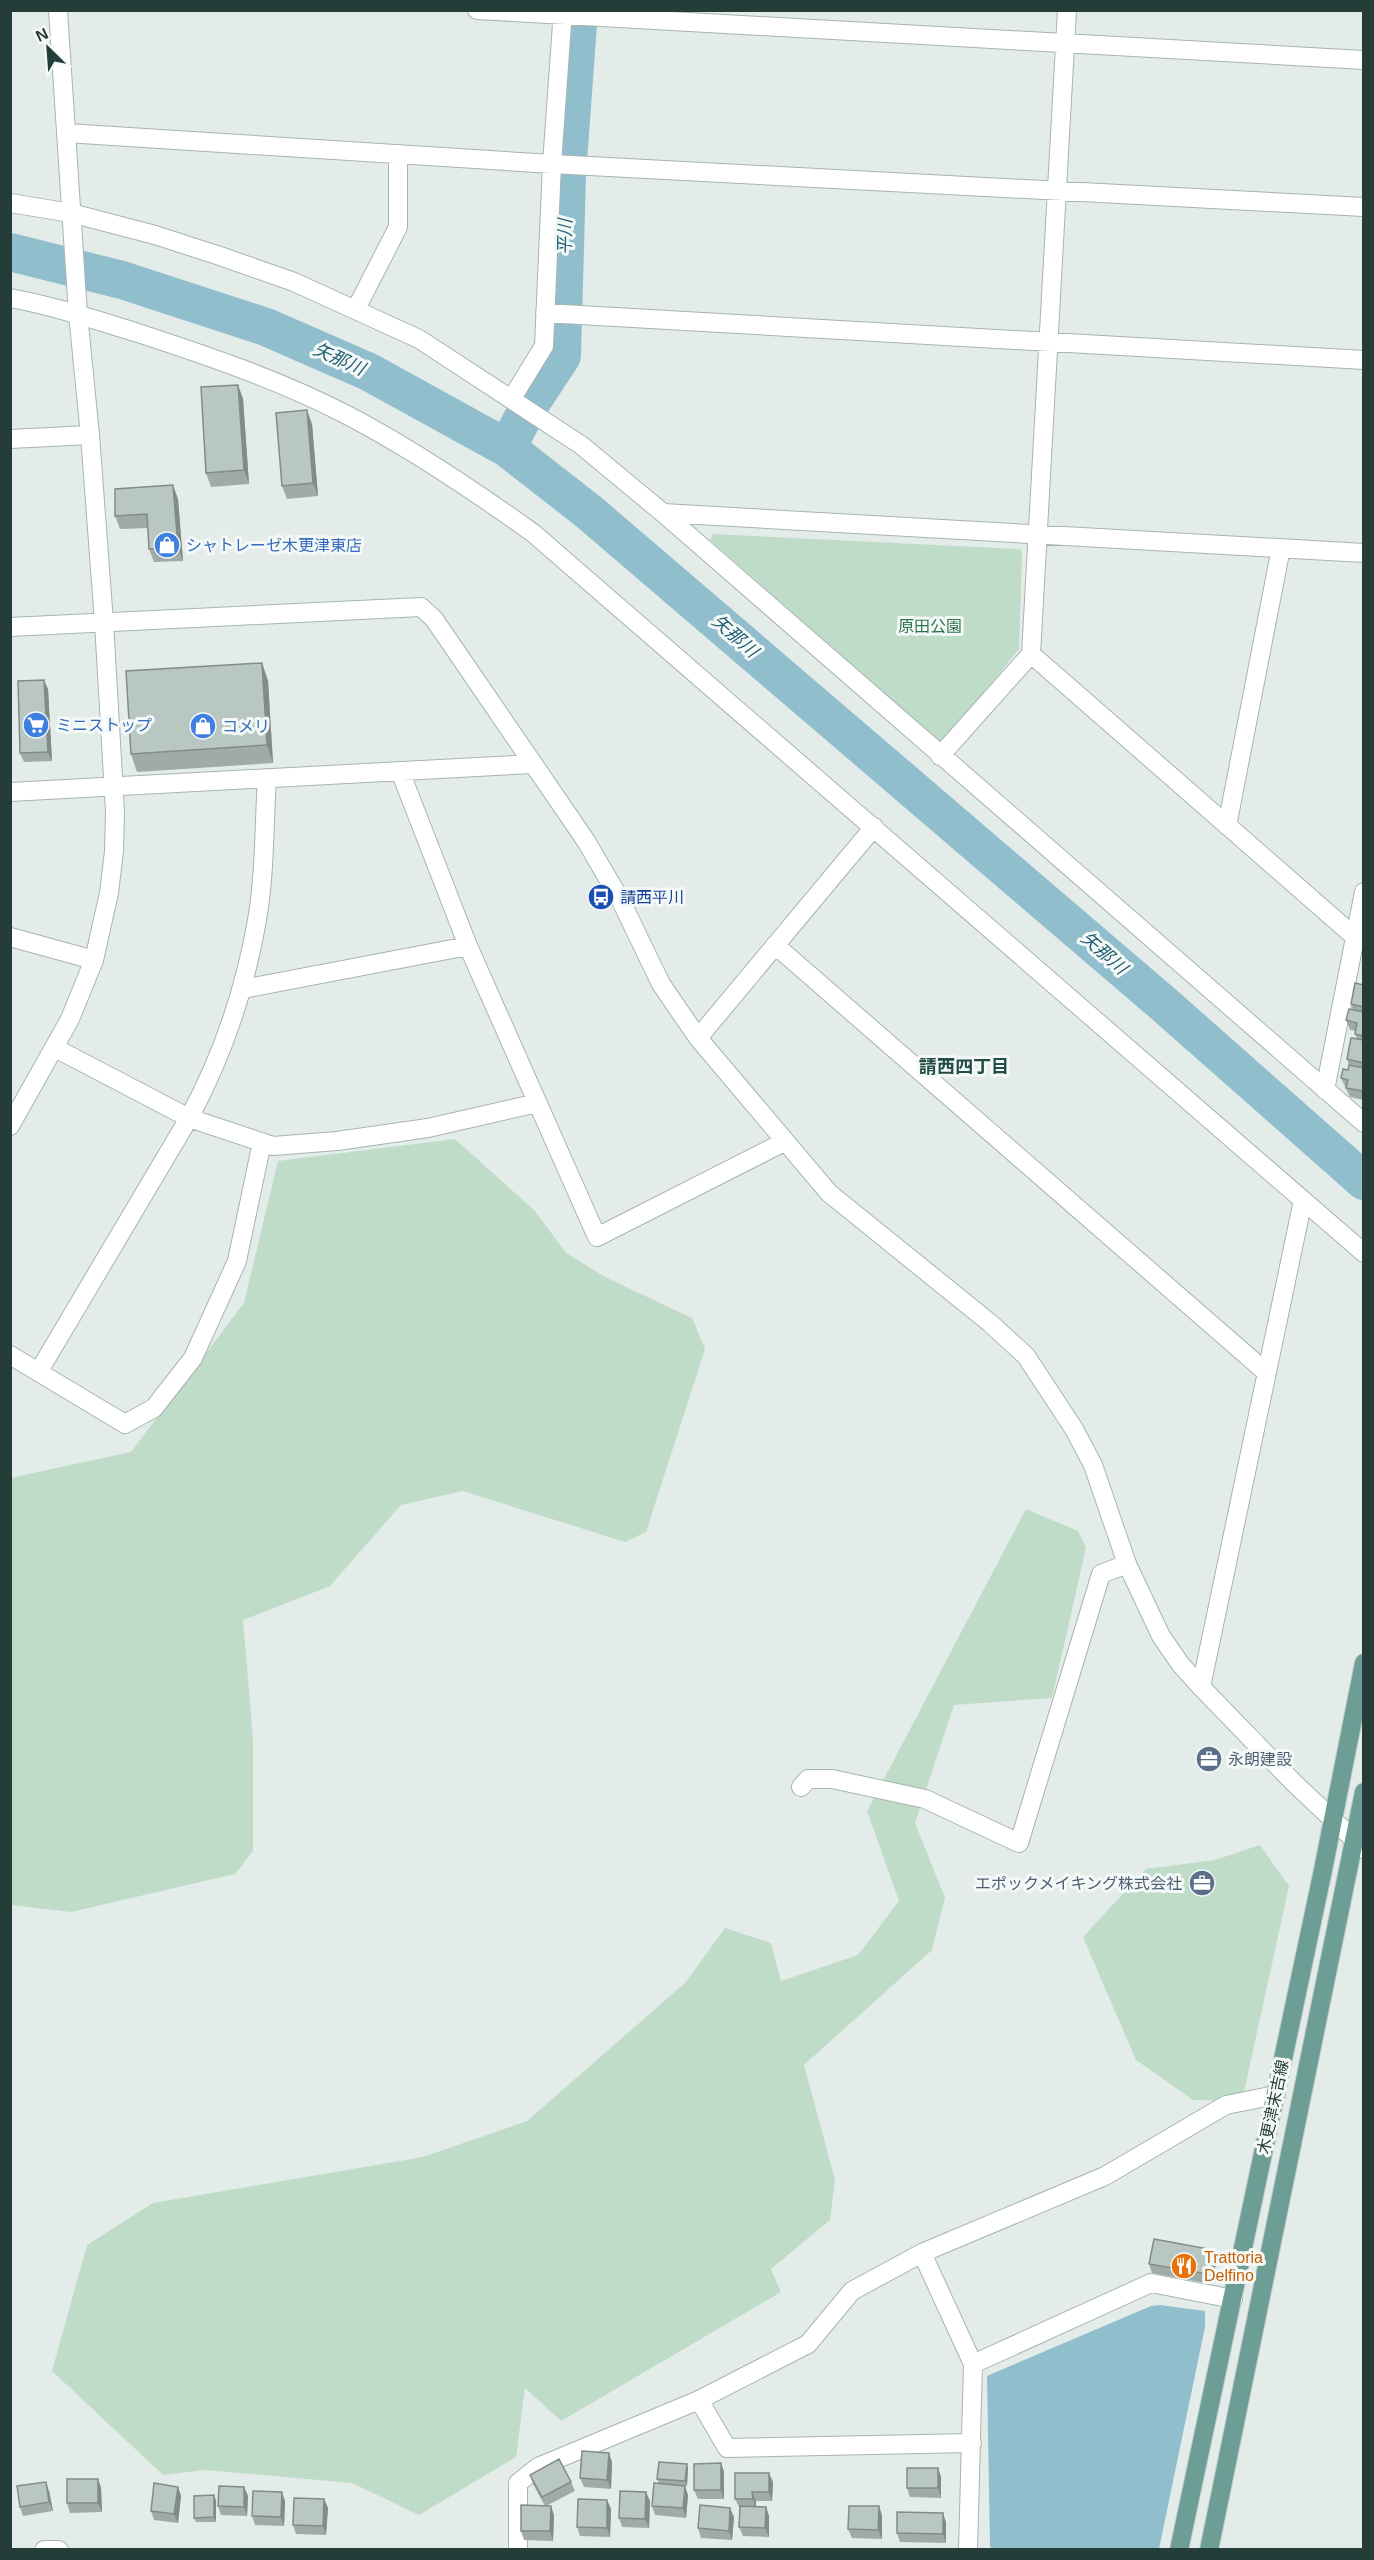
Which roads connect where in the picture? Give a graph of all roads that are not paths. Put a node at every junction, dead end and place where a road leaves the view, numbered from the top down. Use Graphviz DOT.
graph roads {
  1 [pos="58,10"];
  2 [pos="477,10"];
  3 [pos="1067,10"];
  4 [pos="566,14"];
  5 [pos="1065,44"];
  6 [pos="1364,60"];
  7 [pos="66,133"];
  8 [pos="398,154"];
  9 [pos="564,165"];
  10 [pos="1055,191"];
  11 [pos="10,203"];
  12 [pos="1364,207"];
  13 [pos="71,213"];
  14 [pos="10,298"];
  15 [pos="356,309"];
  16 [pos="78,314"];
  17 [pos="557,314"];
  18 [pos="1048,342"];
  19 [pos="1364,360"];
  20 [pos="523,406"];
  21 [pos="90,435"];
  22 [pos="10,439"];
  23 [pos="663,513"];
  24 [pos="1037,534"];
  25 [pos="1281,548"];
  26 [pos="1364,553"];
  27 [pos="104,622"];
  28 [pos="10,627"];
  29 [pos="1031,654"];
  30 [pos="940,756"];
  31 [pos="533,764"];
  32 [pos="400,771"];
  33 [pos="267,778"];
  34 [pos="113,787"];
  35 [pos="10,792"];
  36 [pos="1227,826"];
  37 [pos="874,827"];
  38 [pos="1364,892"];
  39 [pos="10,937"];
  40 [pos="1355,937"];
  41 [pos="468,945"];
  42 [pos="775,945"];
  43 [pos="94,960"];
  44 [pos="243,989"];
  45 [pos="698,1038"];
  46 [pos="55,1048"];
  47 [pos="1325,1090"];
  48 [pos="537,1103"];
  49 [pos="189,1118"];
  50 [pos="1364,1123"];
  51 [pos="10,1126"];
  52 [pos="262,1142"];
  53 [pos="784,1142"];
  54 [pos="1303,1200"];
  55 [pos="1364,1253"];
  56 [pos="10,1355"];
  57 [pos="39,1371"];
  58 [pos="1266,1373"];
  59 [pos="1127,1564"];
  60 [pos="1364,1663"];
  61 [pos="1201,1687"];
  62 [pos="801,1787"];
  63 [pos="1364,1792"];
  64 [pos="1333,1821"];
  65 [pos="1359,1845"];
  66 [pos="1276,2095"];
  67 [pos="922,2253"];
  68 [pos="1233,2299"];
  69 [pos="973,2364"];
  70 [pos="699,2400"];
  71 [pos="972,2443"];
  72 [pos="44,2550"];
  73 [pos="59,2550"];
  74 [pos="518,2550"];
  75 [pos="968,2550"];
  76 [pos="1179,2550"];
  77 [pos="1209,2550"];
  1 -- 7 [label="street"];
  2 -- 4 [label="street"];
  3 -- 5 [label="street"];
  4 -- 5 [label="street"];
  4 -- 9 [label="street"];
  5 -- 6 [label="street"];
  5 -- 10 [label="street"];
  7 -- 8 [label="street"];
  7 -- 13 [label="street"];
  8 -- 9 [label="street"];
  8 -- 15 [label="street"];
  9 -- 10 [label="street"];
  9 -- 17 [label="street"];
  10 -- 12 [label="street"];
  10 -- 18 [label="street"];
  11 -- 13 [label="street"];
  13 -- 15 [label="street"];
  13 -- 16 [label="street"];
  14 -- 16 [label="street"];
  15 -- 20 [label="street"];
  16 -- 21 [label="street"];
  16 -- 37 [label="street"];
  17 -- 18 [label="street"];
  17 -- 20 [label="street"];
  18 -- 19 [label="street"];
  18 -- 24 [label="street"];
  20 -- 23 [label="street"];
  21 -- 22 [label="street"];
  21 -- 27 [label="street"];
  23 -- 24 [label="street"];
  23 -- 30 [label="street"];
  24 -- 25 [label="street"];
  24 -- 29 [label="street"];
  25 -- 26 [label="street"];
  25 -- 36 [label="street"];
  27 -- 28 [label="street"];
  27 -- 31 [label="street"];
  27 -- 34 [label="street"];
  29 -- 30 [label="street"];
  29 -- 36 [label="street"];
  30 -- 47 [label="street"];
  31 -- 32 [label="street"];
  31 -- 45 [label="street"];
  32 -- 33 [label="street"];
  32 -- 41 [label="street"];
  33 -- 34 [label="street"];
  33 -- 44 [label="street"];
  34 -- 35 [label="street"];
  34 -- 43 [label="street"];
  36 -- 40 [label="street"];
  37 -- 42 [label="street"];
  37 -- 54 [label="street"];
  38 -- 40 [label="street"];
  39 -- 43 [label="street"];
  40 -- 47 [label="street"];
  41 -- 44 [label="street"];
  41 -- 48 [label="street"];
  42 -- 45 [label="street"];
  42 -- 58 [label="street"];
  43 -- 46 [label="street"];
  44 -- 49 [label="street"];
  45 -- 53 [label="street"];
  46 -- 49 [label="street"];
  46 -- 51 [label="street"];
  47 -- 50 [label="street"];
  48 -- 52 [label="street"];
  48 -- 53 [label="street"];
  49 -- 52 [label="street"];
  49 -- 57 [label="street"];
  52 -- 57 [label="street"];
  53 -- 59 [label="street"];
  54 -- 55 [label="street"];
  54 -- 58 [label="street"];
  56 -- 57 [label="street"];
  58 -- 61 [label="street"];
  59 -- 61 [label="street"];
  59 -- 62 [label="street"];
  60 -- 64 [label="main road, 木更津末吉線"];
  61 -- 64 [label="street"];
  63 -- 65 [label="main road, 木更津末吉線"];
  64 -- 65 [label="street"];
  64 -- 66 [label="main road, 木更津末吉線"];
  65 -- 77 [label="main road, 木更津末吉線"];
  66 -- 67 [label="street"];
  66 -- 68 [label="main road, 木更津末吉線"];
  67 -- 69 [label="street"];
  67 -- 70 [label="street"];
  68 -- 69 [label="street"];
  68 -- 76 [label="main road, 木更津末吉線"];
  69 -- 71 [label="street"];
  70 -- 71 [label="street"];
  70 -- 74 [label="street"];
  71 -- 75 [label="street"];
  72 -- 73 [label="street"];
}
